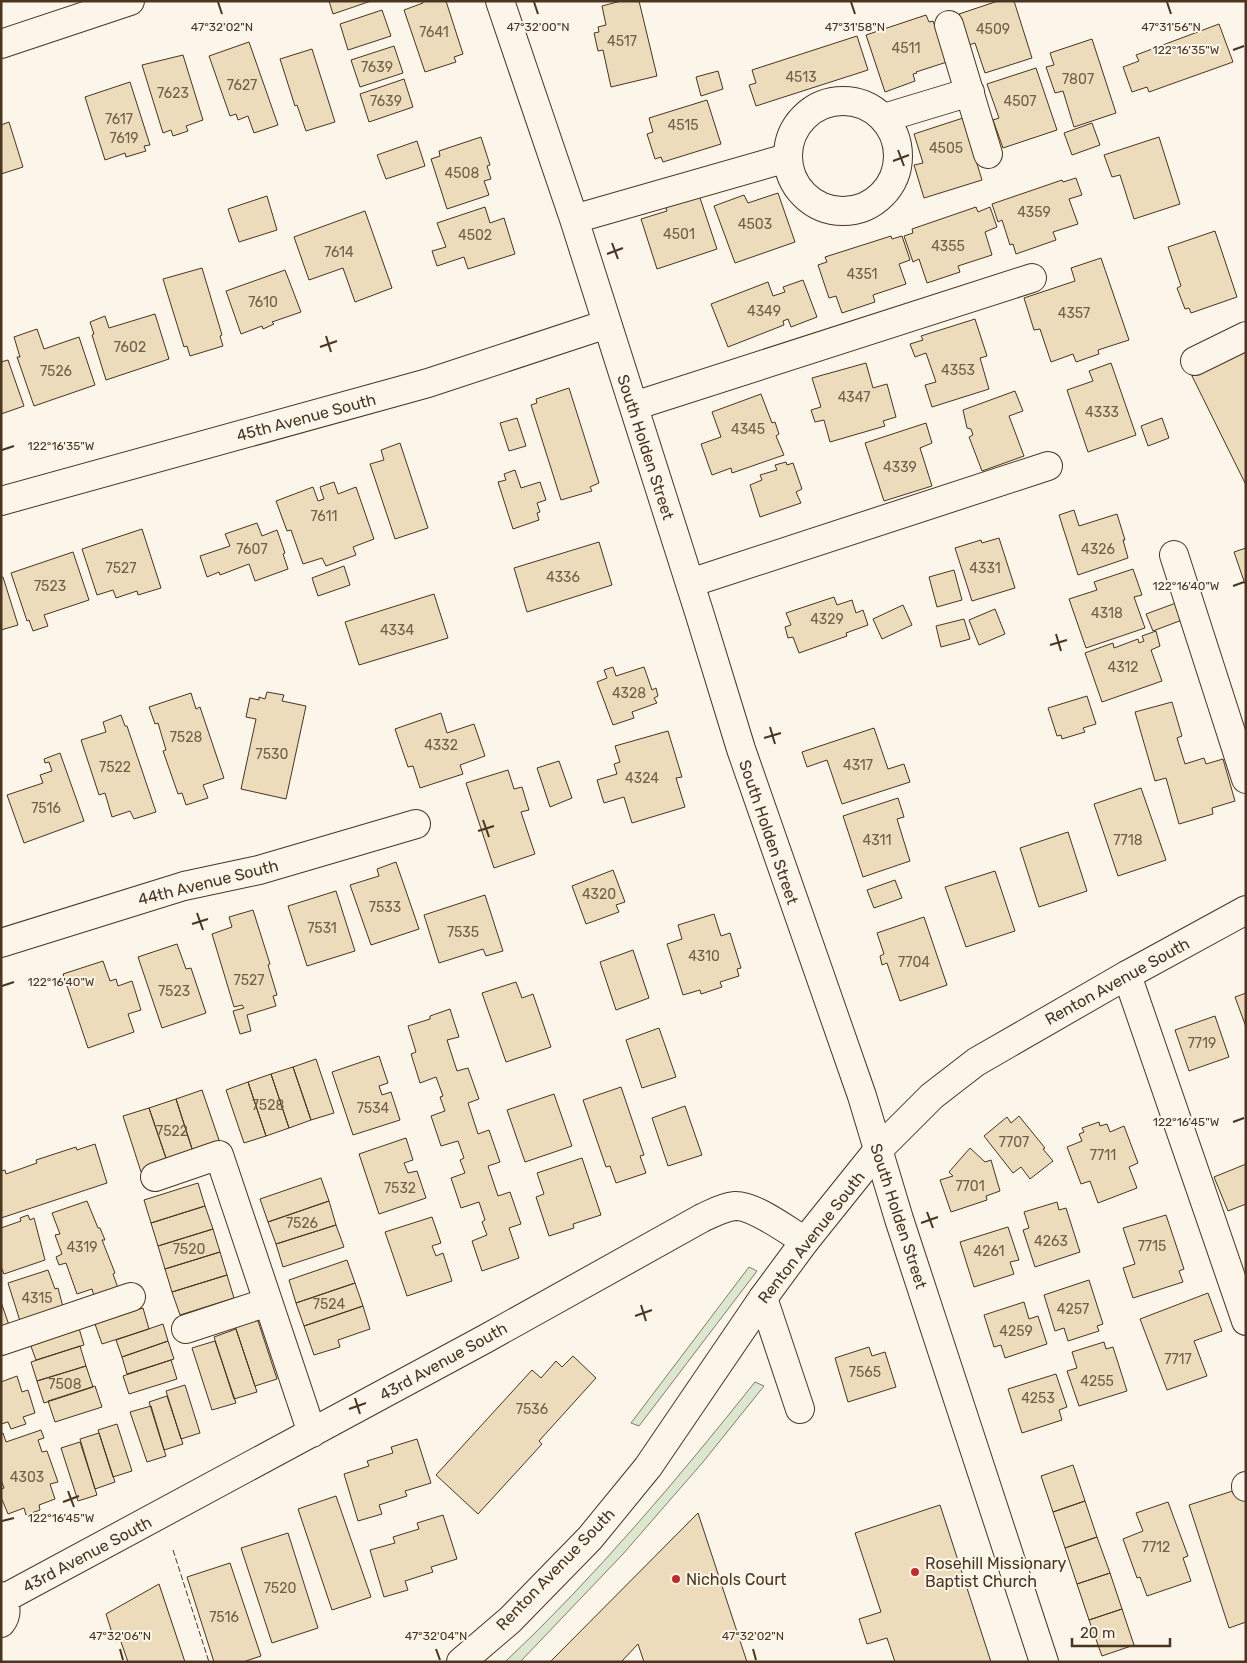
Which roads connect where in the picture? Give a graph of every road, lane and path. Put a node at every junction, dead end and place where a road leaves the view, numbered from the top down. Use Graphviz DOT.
graph roads {
  1 [pos="130,1"];
  2 [pos="500,1"];
  3 [pos="949,25"];
  4 [pos="1,44"];
  5 [pos="970,92"];
  6 [pos="884,118"];
  7 [pos="988,154"];
  8 [pos="787,158"];
  9 [pos="574,219"];
  10 [pos="1032,278"];
  11 [pos="607,324"];
  12 [pos="1246,336"];
  13 [pos="1196,361"];
  14 [pos="634,406"];
  15 [pos="1048,466"];
  16 [pos="1,501"];
  17 [pos="1174,554"];
  18 [pos="690,583"];
  19 [pos="1246,780"];
  20 [pos="416,824"];
  21 [pos="1246,910"];
  22 [pos="1,943"];
  23 [pos="1127,975"];
  24 [pos="878,1150"];
  25 [pos="155,1177"];
  26 [pos="805,1241"];
  27 [pos="131,1297"];
  28 [pos="763,1298"];
  29 [pos="268,1302"];
  30 [pos="1246,1321"];
  31 [pos="186,1329"];
  32 [pos="1,1341"];
  33 [pos="800,1409"];
  34 [pos="312,1433"];
  35 [pos="2,1606"];
  36 [pos="461,1662"];
  37 [pos="1044,1662"];
  1 -- 4 [label="street"];
  2 -- 9 [label="street, South Holden Street"];
  3 -- 5 [label="street"];
  5 -- 6 [label="street"];
  5 -- 7 [label="street"];
  6 -- 8 [label="street"];
  6 -- 8 [label="street"];
  8 -- 9 [label="street"];
  9 -- 11 [label="street, South Holden Street"];
  10 -- 14 [label="street"];
  11 -- 14 [label="street, South Holden Street"];
  11 -- 16 [label="street, 45th Avenue South"];
  12 -- 13 [label="street"];
  14 -- 18 [label="street, South Holden Street"];
  15 -- 18 [label="street"];
  17 -- 19 [label="street"];
  18 -- 24 [label="street, South Holden Street"];
  20 -- 22 [label="street, 44th Avenue South"];
  21 -- 23 [label="street, Renton Avenue South"];
  23 -- 24 [label="street, Renton Avenue South"];
  23 -- 30 [label="street"];
  24 -- 26 [label="street, Renton Avenue South"];
  24 -- 37 [label="street, South Holden Street"];
  25 -- 29 [label="street"];
  26 -- 28 [label="street, Renton Avenue South"];
  26 -- 34 [label="street, 43rd Avenue South"];
  27 -- 32 [label="street"];
  28 -- 33 [label="street"];
  28 -- 36 [label="street, Renton Avenue South"];
  29 -- 31 [label="street"];
  29 -- 34 [label="street"];
  34 -- 35 [label="street, 43rd Avenue South"];
}
